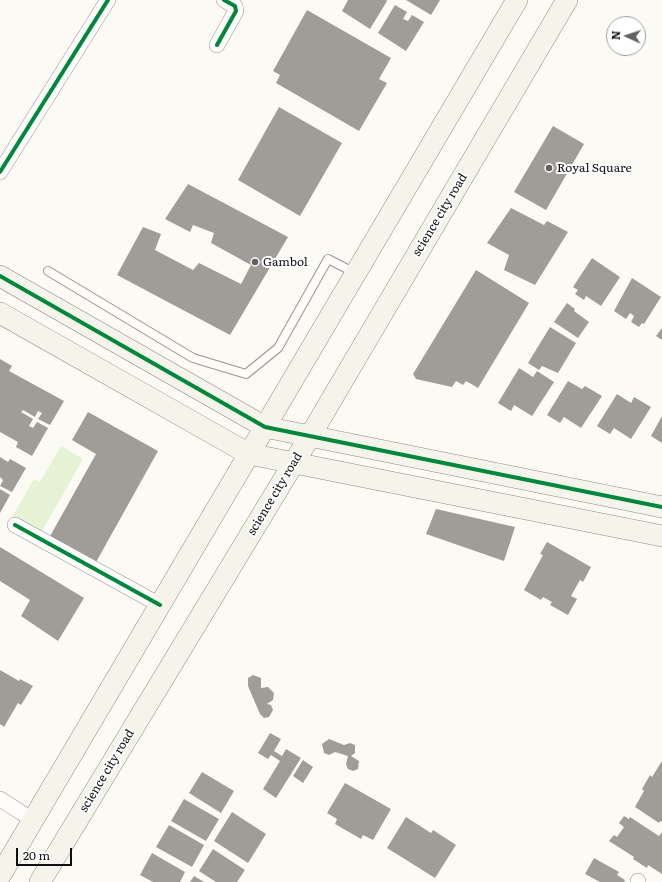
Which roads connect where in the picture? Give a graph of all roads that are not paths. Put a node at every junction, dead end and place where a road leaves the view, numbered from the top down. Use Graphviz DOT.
graph roads {
  1 [pos="108,0"];
  2 [pos="224,0"];
  3 [pos="517,0"];
  4 [pos="567,0"];
  5 [pos="217,45"];
  6 [pos="0,172"];
  7 [pos="48,271"];
  8 [pos="355,274"];
  9 [pos="0,276"];
  10 [pos="0,313"];
  11 [pos="265,427"];
  12 [pos="310,436"];
  13 [pos="249,454"];
  14 [pos="293,463"];
  15 [pos="662,507"];
  16 [pos="15,525"];
  17 [pos="662,536"];
  18 [pos="160,604"];
  19 [pos="0,799"];
  20 [pos="33,820"];
  21 [pos="0,876"];
  22 [pos="40,882"];
  1 -- 6 [label="street"];
  2 -- 5 [label="street"];
  3 -- 8 [label="main road"];
  4 -- 12 [label="main road, science city road"];
  7 -- 8 [label="lane"];
  8 -- 11 [label="main road"];
  9 -- 11 [label="main road"];
  10 -- 13 [label="main road"];
  11 -- 12 [label="main road"];
  11 -- 13 [label="main road"];
  12 -- 14 [label="main road, science city road"];
  12 -- 15 [label="main road"];
  13 -- 14 [label="main road"];
  13 -- 18 [label="main road"];
  14 -- 17 [label="main road"];
  14 -- 22 [label="main road, science city road"];
  16 -- 18 [label="street"];
  18 -- 20 [label="main road"];
  19 -- 20 [label="street"];
  20 -- 21 [label="main road"];
}
